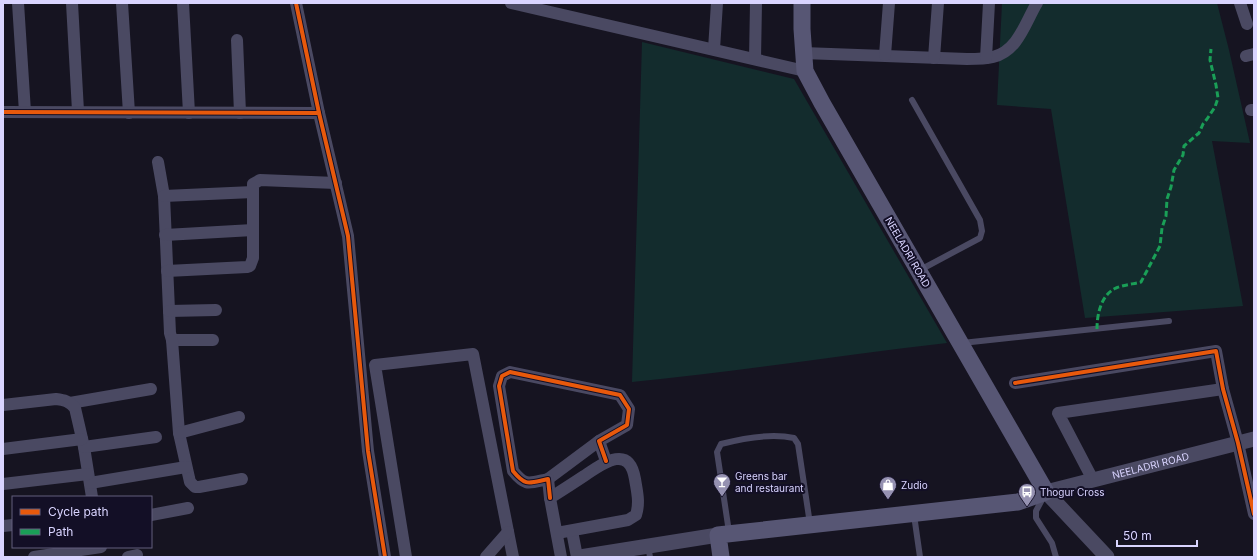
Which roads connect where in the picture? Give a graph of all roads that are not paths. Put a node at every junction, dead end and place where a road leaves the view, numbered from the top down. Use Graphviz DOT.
graph roads {
  1 [pos="18,3"];
  2 [pos="72,3"];
  3 [pos="122,3"];
  4 [pos="183,3"];
  5 [pos="296,3"];
  6 [pos="511,3"];
  7 [pos="717,3"];
  8 [pos="756,3"];
  9 [pos="802,3"];
  10 [pos="888,3"];
  11 [pos="938,3"];
  12 [pos="990,3"];
  13 [pos="1037,3"];
  14 [pos="1240,3"];
  15 [pos="1247,24"];
  16 [pos="237,40"];
  17 [pos="714,49"];
  18 [pos="803,53"];
  19 [pos="885,55"];
  20 [pos="934,58"];
  21 [pos="986,58"];
  22 [pos="755,59"];
  23 [pos="804,71"];
  24 [pos="912,100"];
  25 [pos="3,112"];
  26 [pos="25,112"];
  27 [pos="78,112"];
  28 [pos="129,113"];
  29 [pos="189,113"];
  30 [pos="240,113"];
  31 [pos="319,113"];
  32 [pos="158,162"];
  33 [pos="336,183"];
  34 [pos="253,192"];
  35 [pos="164,196"];
  36 [pos="253,230"];
  37 [pos="165,235"];
  38 [pos="919,271"];
  39 [pos="167,272"];
  40 [pos="216,310"];
  41 [pos="169,311"];
  42 [pos="1169,321"];
  43 [pos="172,340"];
  44 [pos="213,340"];
  45 [pos="961,343"];
  46 [pos="1015,383"];
  47 [pos="151,389"];
  48 [pos="1223,389"];
  49 [pos="70,403"];
  50 [pos="3,405"];
  51 [pos="239,417"];
  52 [pos="178,432"];
  53 [pos="156,438"];
  54 [pos="1254,439"];
  55 [pos="599,441"];
  56 [pos="83,443"];
  57 [pos="1238,443"];
  58 [pos="3,449"];
  59 [pos="606,461"];
  60 [pos="186,468"];
  61 [pos="89,478"];
  62 [pos="242,479"];
  63 [pos="548,479"];
  64 [pos="1093,480"];
  65 [pos="3,484"];
  66 [pos="1046,492"];
  67 [pos="92,496"];
  68 [pos="550,498"];
  69 [pos="188,508"];
  70 [pos="914,513"];
  71 [pos="1254,514"];
  72 [pos="152,515"];
  73 [pos="810,524"];
  74 [pos="572,530"];
  75 [pos="508,532"];
  76 [pos="557,533"];
  77 [pos="723,534"];
  78 [pos="94,548"];
  79 [pos="649,551"];
  80 [pos="34,557"];
  81 [pos="385,557"];
  82 [pos="406,557"];
  83 [pos="486,557"];
  84 [pos="513,557"];
  85 [pos="561,557"];
  86 [pos="578,557"];
  87 [pos="721,557"];
  88 [pos="920,557"];
  89 [pos="1056,557"];
  90 [pos="1107,557"];
  1 -- 26 [label="street"];
  2 -- 27 [label="street"];
  3 -- 28 [label="street"];
  4 -- 29 [label="street"];
  5 -- 31 [label="street"];
  6 -- 17 [label="street"];
  7 -- 17 [label="street"];
  8 -- 22 [label="street"];
  9 -- 18 [label="main road, NEELADRI ROAD"];
  10 -- 19 [label="street"];
  11 -- 20 [label="street"];
  12 -- 21 [label="street"];
  13 -- 21 [label="street"];
  14 -- 15 [label="street"];
  16 -- 30 [label="street"];
  17 -- 22 [label="street"];
  18 -- 19 [label="street"];
  18 -- 23 [label="main road, NEELADRI ROAD"];
  19 -- 20 [label="street"];
  20 -- 21 [label="street"];
  22 -- 23 [label="street"];
  23 -- 38 [label="main road, NEELADRI ROAD"];
  24 -- 38 [label="lane"];
  25 -- 26 [label="street"];
  26 -- 27 [label="street"];
  27 -- 28 [label="street"];
  28 -- 29 [label="street"];
  29 -- 30 [label="street"];
  30 -- 31 [label="street"];
  31 -- 33 [label="street"];
  32 -- 35 [label="street"];
  33 -- 34 [label="street"];
  33 -- 81 [label="street"];
  34 -- 35 [label="street"];
  34 -- 36 [label="street"];
  35 -- 37 [label="street"];
  36 -- 37 [label="street"];
  36 -- 39 [label="street"];
  37 -- 39 [label="street"];
  38 -- 45 [label="main road, NEELADRI ROAD"];
  39 -- 41 [label="street"];
  40 -- 41 [label="street"];
  41 -- 43 [label="street"];
  42 -- 45 [label="lane"];
  43 -- 44 [label="street"];
  43 -- 52 [label="street"];
  45 -- 66 [label="main road, NEELADRI ROAD"];
  46 -- 48 [label="street"];
  47 -- 49 [label="street"];
  48 -- 57 [label="street"];
  48 -- 64 [label="street"];
  49 -- 50 [label="street"];
  49 -- 56 [label="street"];
  51 -- 52 [label="street"];
  52 -- 60 [label="street"];
  53 -- 56 [label="street"];
  54 -- 57 [label="street, NEELADRI ROAD"];
  55 -- 59 [label="street"];
  55 -- 63 [label="street"];
  55 -- 63 [label="street"];
  56 -- 58 [label="street"];
  56 -- 61 [label="street"];
  57 -- 64 [label="street, NEELADRI ROAD"];
  57 -- 71 [label="street"];
  59 -- 68 [label="street"];
  59 -- 74 [label="street"];
  60 -- 61 [label="street"];
  60 -- 62 [label="street"];
  61 -- 65 [label="street"];
  61 -- 67 [label="street"];
  63 -- 68 [label="street"];
  64 -- 66 [label="street, NEELADRI ROAD"];
  66 -- 70 [label="main road, NEELADRI ROAD"];
  66 -- 89 [label="lane"];
  66 -- 90 [label="street"];
  68 -- 76 [label="street"];
  69 -- 72 [label="street"];
  70 -- 73 [label="main road, NEELADRI ROAD"];
  70 -- 88 [label="lane"];
  73 -- 77 [label="main road, NEELADRI ROAD"];
  73 -- 77 [label="lane"];
  74 -- 76 [label="street"];
  74 -- 86 [label="street"];
  75 -- 82 [label="street"];
  75 -- 83 [label="street"];
  75 -- 84 [label="street"];
  76 -- 85 [label="street"];
  77 -- 79 [label="street"];
  77 -- 87 [label="main road"];
  78 -- 80 [label="street"];
  79 -- 86 [label="street"];
}
